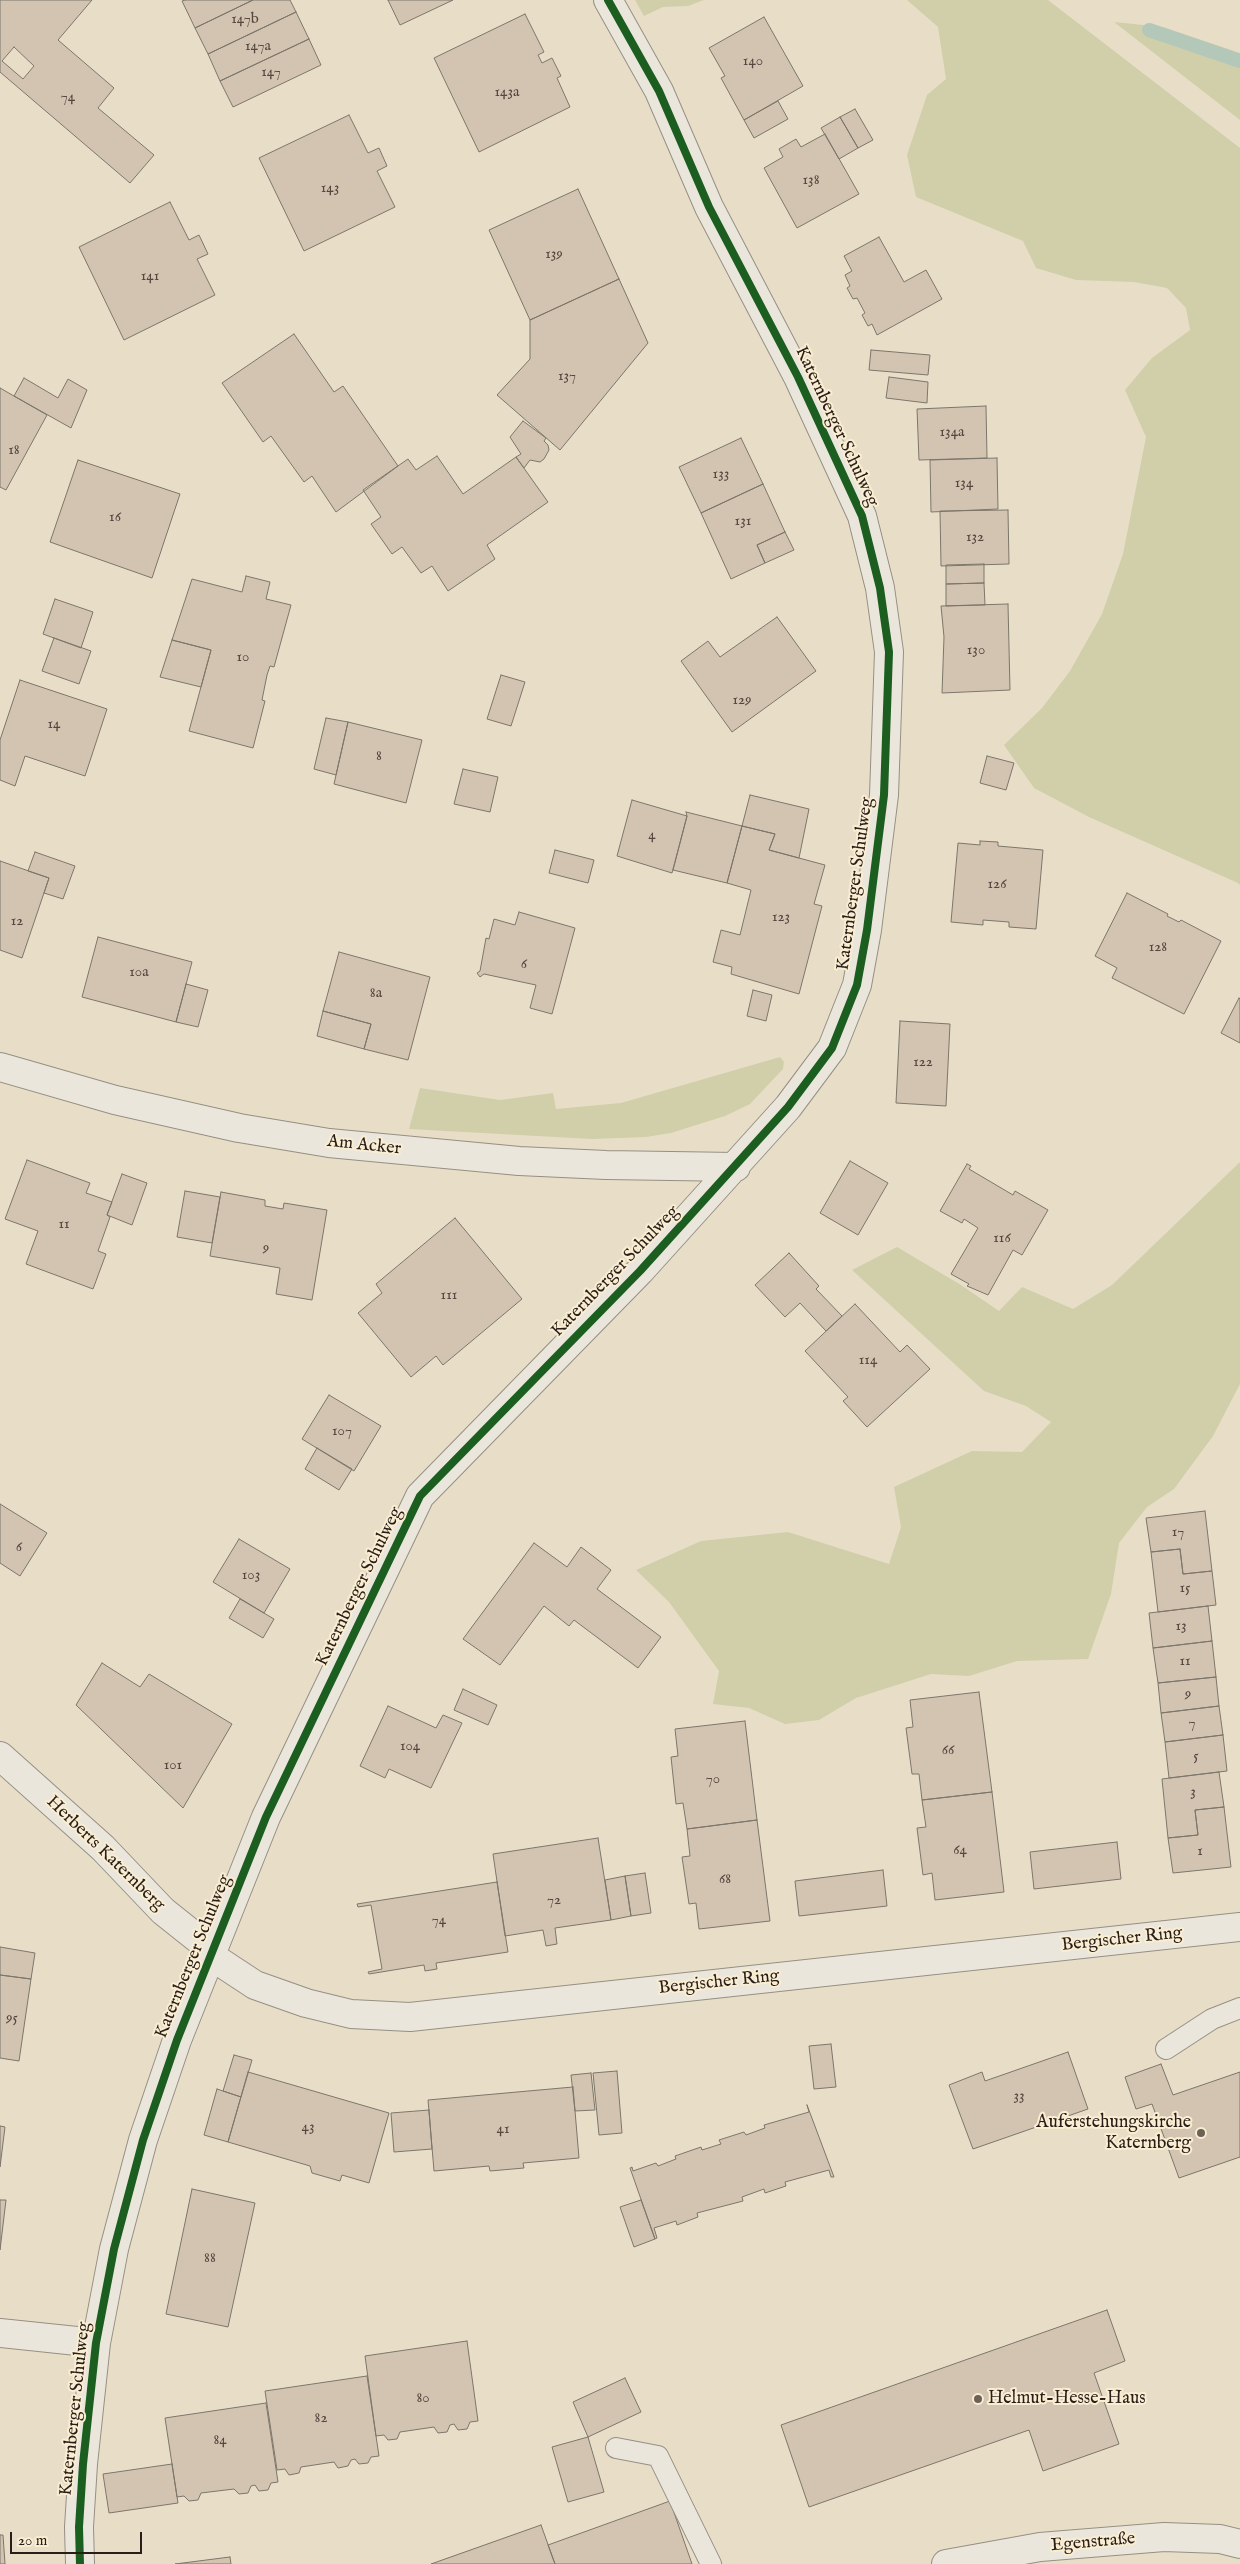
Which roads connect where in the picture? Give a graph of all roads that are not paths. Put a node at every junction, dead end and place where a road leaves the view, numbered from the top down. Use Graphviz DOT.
graph roads {
  1 [pos="608,0"];
  2 [pos="0,1067"];
  3 [pos="736,1167"];
  4 [pos="0,1756"];
  5 [pos="1240,1927"];
  6 [pos="212,1953"];
  7 [pos="1240,2008"];
  8 [pos="1166,2049"];
  9 [pos="0,2334"];
  10 [pos="96,2343"];
  11 [pos="616,2448"];
  12 [pos="1240,2544"];
  13 [pos="80,2564"];
  14 [pos="711,2564"];
  15 [pos="946,2564"];
  1 -- 3 [label="street, Katernberger Schulweg"];
  2 -- 3 [label="street, Am Acker"];
  3 -- 6 [label="street, Katernberger Schulweg"];
  4 -- 6 [label="street, Herberts Katernberg"];
  5 -- 6 [label="street, Bergischer Ring"];
  6 -- 10 [label="street, Katernberger Schulweg"];
  7 -- 8 [label="lane"];
  9 -- 10 [label="street"];
  10 -- 13 [label="street, Katernberger Schulweg"];
  11 -- 14 [label="lane"];
  12 -- 15 [label="street, Egenstraße"];
}
